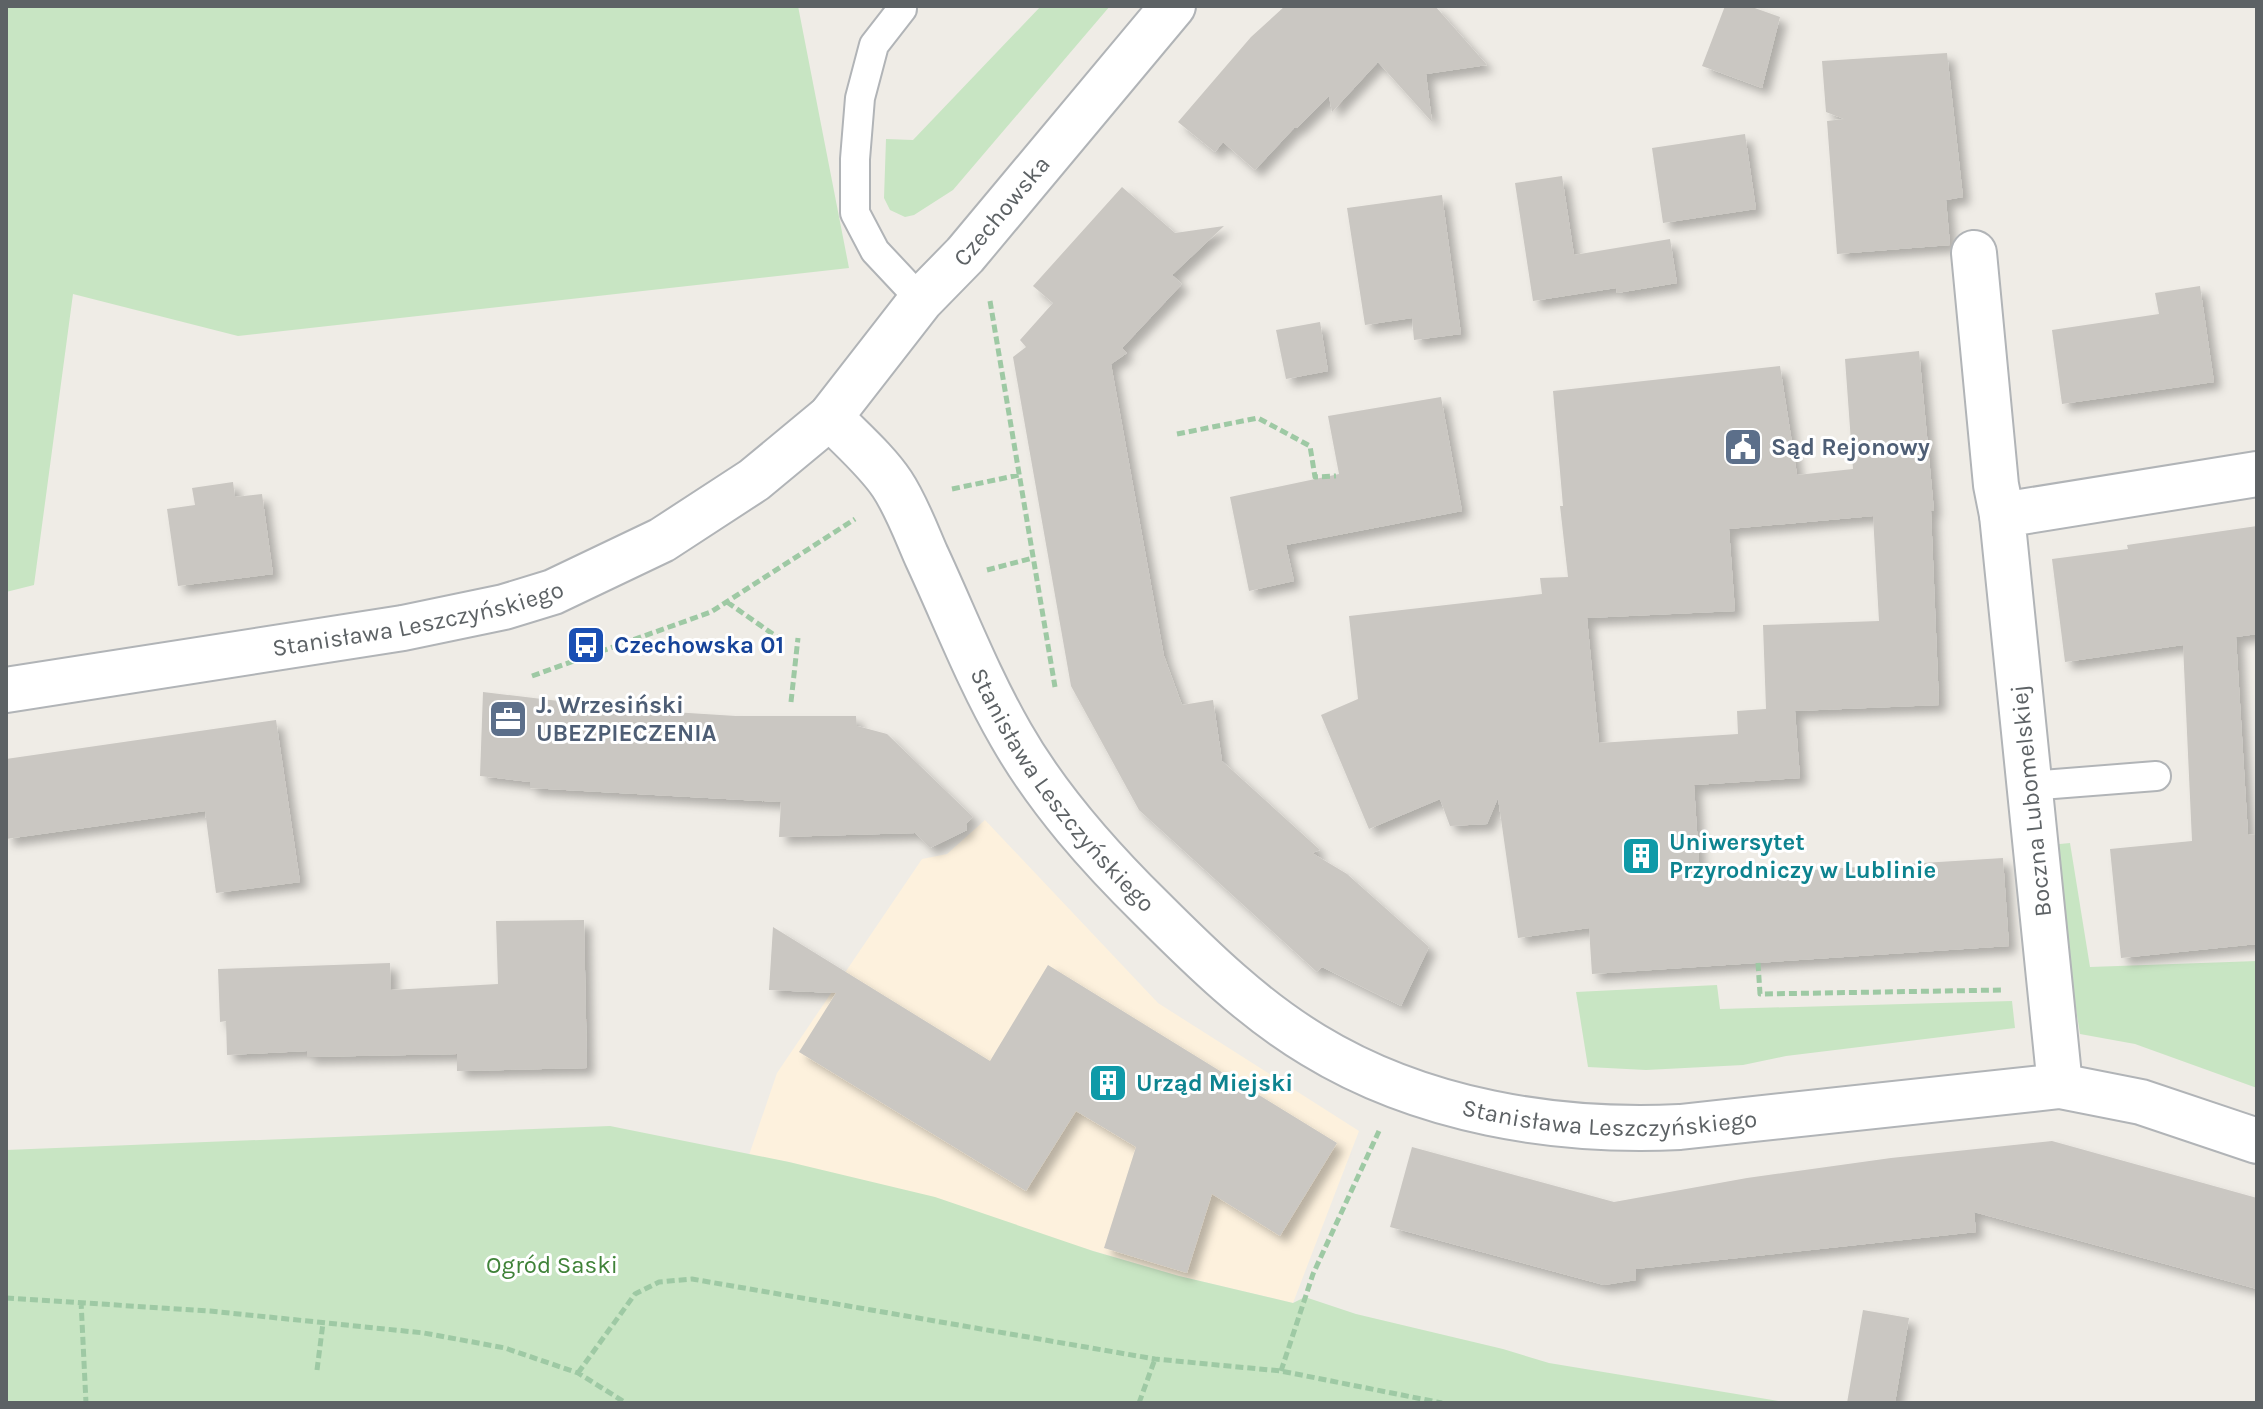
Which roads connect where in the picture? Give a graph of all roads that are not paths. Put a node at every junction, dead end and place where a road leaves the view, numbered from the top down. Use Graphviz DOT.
graph roads {
  1 [pos="1173,6"];
  2 [pos="903,7"];
  3 [pos="1974,253"];
  4 [pos="921,300"];
  5 [pos="830,417"];
  6 [pos="2257,474"];
  7 [pos="2002,515"];
  8 [pos="6,690"];
  9 [pos="2156,776"];
  10 [pos="2029,786"];
  11 [pos="2060,1086"];
  12 [pos="2257,1141"];
  1 -- 4 [label="street, Czechowska"];
  2 -- 4 [label="lane"];
  3 -- 7 [label="street, Boczna Lubomelskiej"];
  4 -- 5 [label="street, Czechowska"];
  5 -- 8 [label="street, Stanisława Leszczyńskiego"];
  5 -- 11 [label="street, Stanisława Leszczyńskiego"];
  6 -- 7 [label="street"];
  7 -- 10 [label="street, Boczna Lubomelskiej"];
  9 -- 10 [label="lane"];
  10 -- 11 [label="street, Boczna Lubomelskiej"];
  11 -- 12 [label="street, Stanisława Leszczyńskiego"];
}
